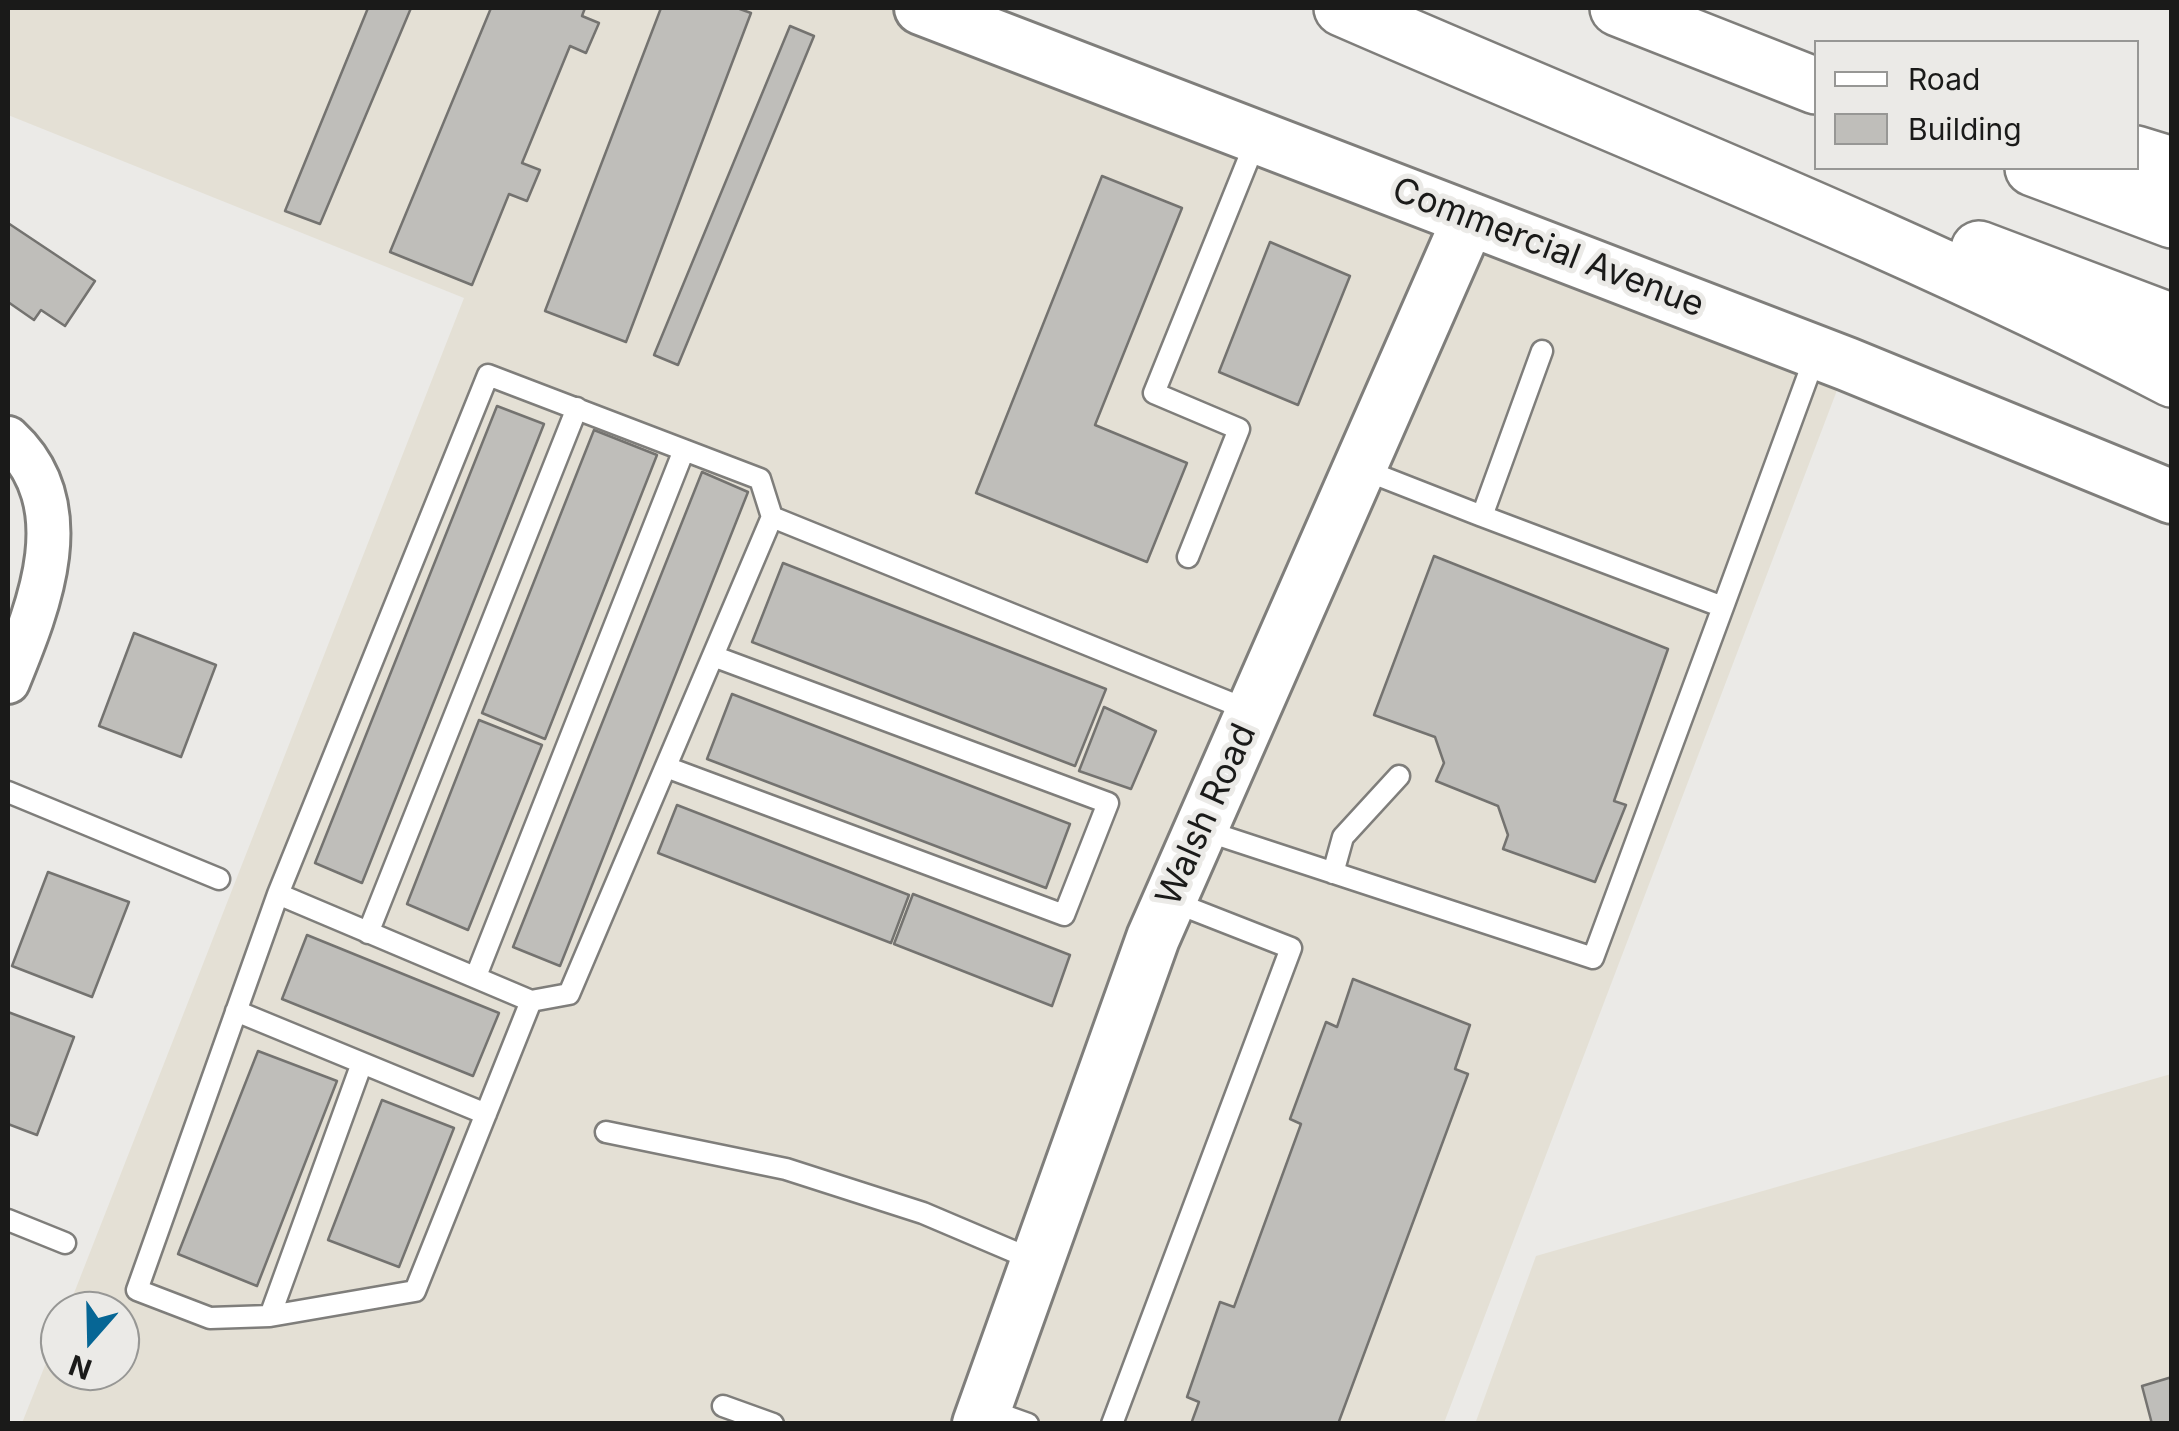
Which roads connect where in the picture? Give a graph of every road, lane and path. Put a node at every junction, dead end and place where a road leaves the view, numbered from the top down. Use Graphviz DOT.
graph roads {
  1 [pos="921,8"];
  2 [pos="1344,8"];
  3 [pos="1618,8"];
  4 [pos="1694,8"];
  5 [pos="1814,48"];
  6 [pos="1814,85"];
  7 [pos="1257,136"];
  8 [pos="2139,155"];
  9 [pos="2172,164"];
  10 [pos="2038,170"];
  11 [pos="1469,219"];
  12 [pos="2172,220"];
  13 [pos="2172,322"];
  14 [pos="1542,351"];
  15 [pos="1817,352"];
  16 [pos="2172,379"];
  17 [pos="576,408"];
  18 [pos="8,438"];
  19 [pos="684,450"];
  20 [pos="1362,469"];
  21 [pos="2172,497"];
  22 [pos="1482,516"];
  23 [pos="772,517"];
  24 [pos="1188,557"];
  25 [pos="1723,608"];
  26 [pos="713,656"];
  27 [pos="8,682"];
  28 [pos="1253,712"];
  29 [pos="666,767"];
  30 [pos="1399,776"];
  31 [pos="8,792"];
  32 [pos="1200,829"];
  33 [pos="1332,873"];
  34 [pos="219,879"];
  35 [pos="278,894"];
  36 [pos="1169,900"];
  37 [pos="368,933"];
  38 [pos="476,976"];
  39 [pos="532,1002"];
  40 [pos="236,1010"];
  41 [pos="362,1063"];
  42 [pos="486,1114"];
  43 [pos="606,1132"];
  44 [pos="8,1220"];
  45 [pos="65,1243"];
  46 [pos="1038,1261"];
  47 [pos="270,1316"];
  48 [pos="723,1406"];
  49 [pos="997,1418"];
  50 [pos="772,1424"];
  51 [pos="1112,1424"];
  1 -- 7 [label="street, Commercial Avenue"];
  2 -- 13 [label="highway"];
  2 -- 16 [label="highway"];
  3 -- 6 [label="highway"];
  4 -- 5 [label="highway"];
  7 -- 11 [label="street, Commercial Avenue"];
  7 -- 24 [label="lane"];
  8 -- 9 [label="highway"];
  10 -- 12 [label="highway"];
  11 -- 15 [label="street, Commercial Avenue"];
  11 -- 20 [label="street, Walsh Road"];
  14 -- 22 [label="lane"];
  15 -- 21 [label="street, Commercial Avenue"];
  15 -- 25 [label="lane"];
  17 -- 19 [label="lane"];
  17 -- 35 [label="lane"];
  17 -- 37 [label="lane"];
  18 -- 27 [label="street"];
  19 -- 23 [label="lane"];
  19 -- 38 [label="lane"];
  20 -- 22 [label="lane"];
  20 -- 28 [label="street, Walsh Road"];
  22 -- 25 [label="lane"];
  23 -- 26 [label="lane"];
  23 -- 28 [label="lane"];
  25 -- 33 [label="lane"];
  26 -- 29 [label="lane"];
  26 -- 29 [label="lane"];
  28 -- 32 [label="street, Walsh Road"];
  29 -- 39 [label="lane"];
  30 -- 33 [label="lane"];
  31 -- 34 [label="lane"];
  32 -- 33 [label="lane"];
  32 -- 36 [label="street, Walsh Road"];
  35 -- 37 [label="lane"];
  35 -- 40 [label="lane"];
  36 -- 46 [label="street, Walsh Road"];
  36 -- 51 [label="lane"];
  37 -- 38 [label="lane"];
  38 -- 39 [label="lane"];
  39 -- 42 [label="lane"];
  40 -- 41 [label="lane"];
  40 -- 47 [label="lane"];
  41 -- 42 [label="lane"];
  41 -- 47 [label="lane"];
  42 -- 47 [label="lane"];
  43 -- 46 [label="lane"];
  44 -- 45 [label="lane"];
  46 -- 49 [label="street, Walsh Road"];
  48 -- 50 [label="lane"];
}
